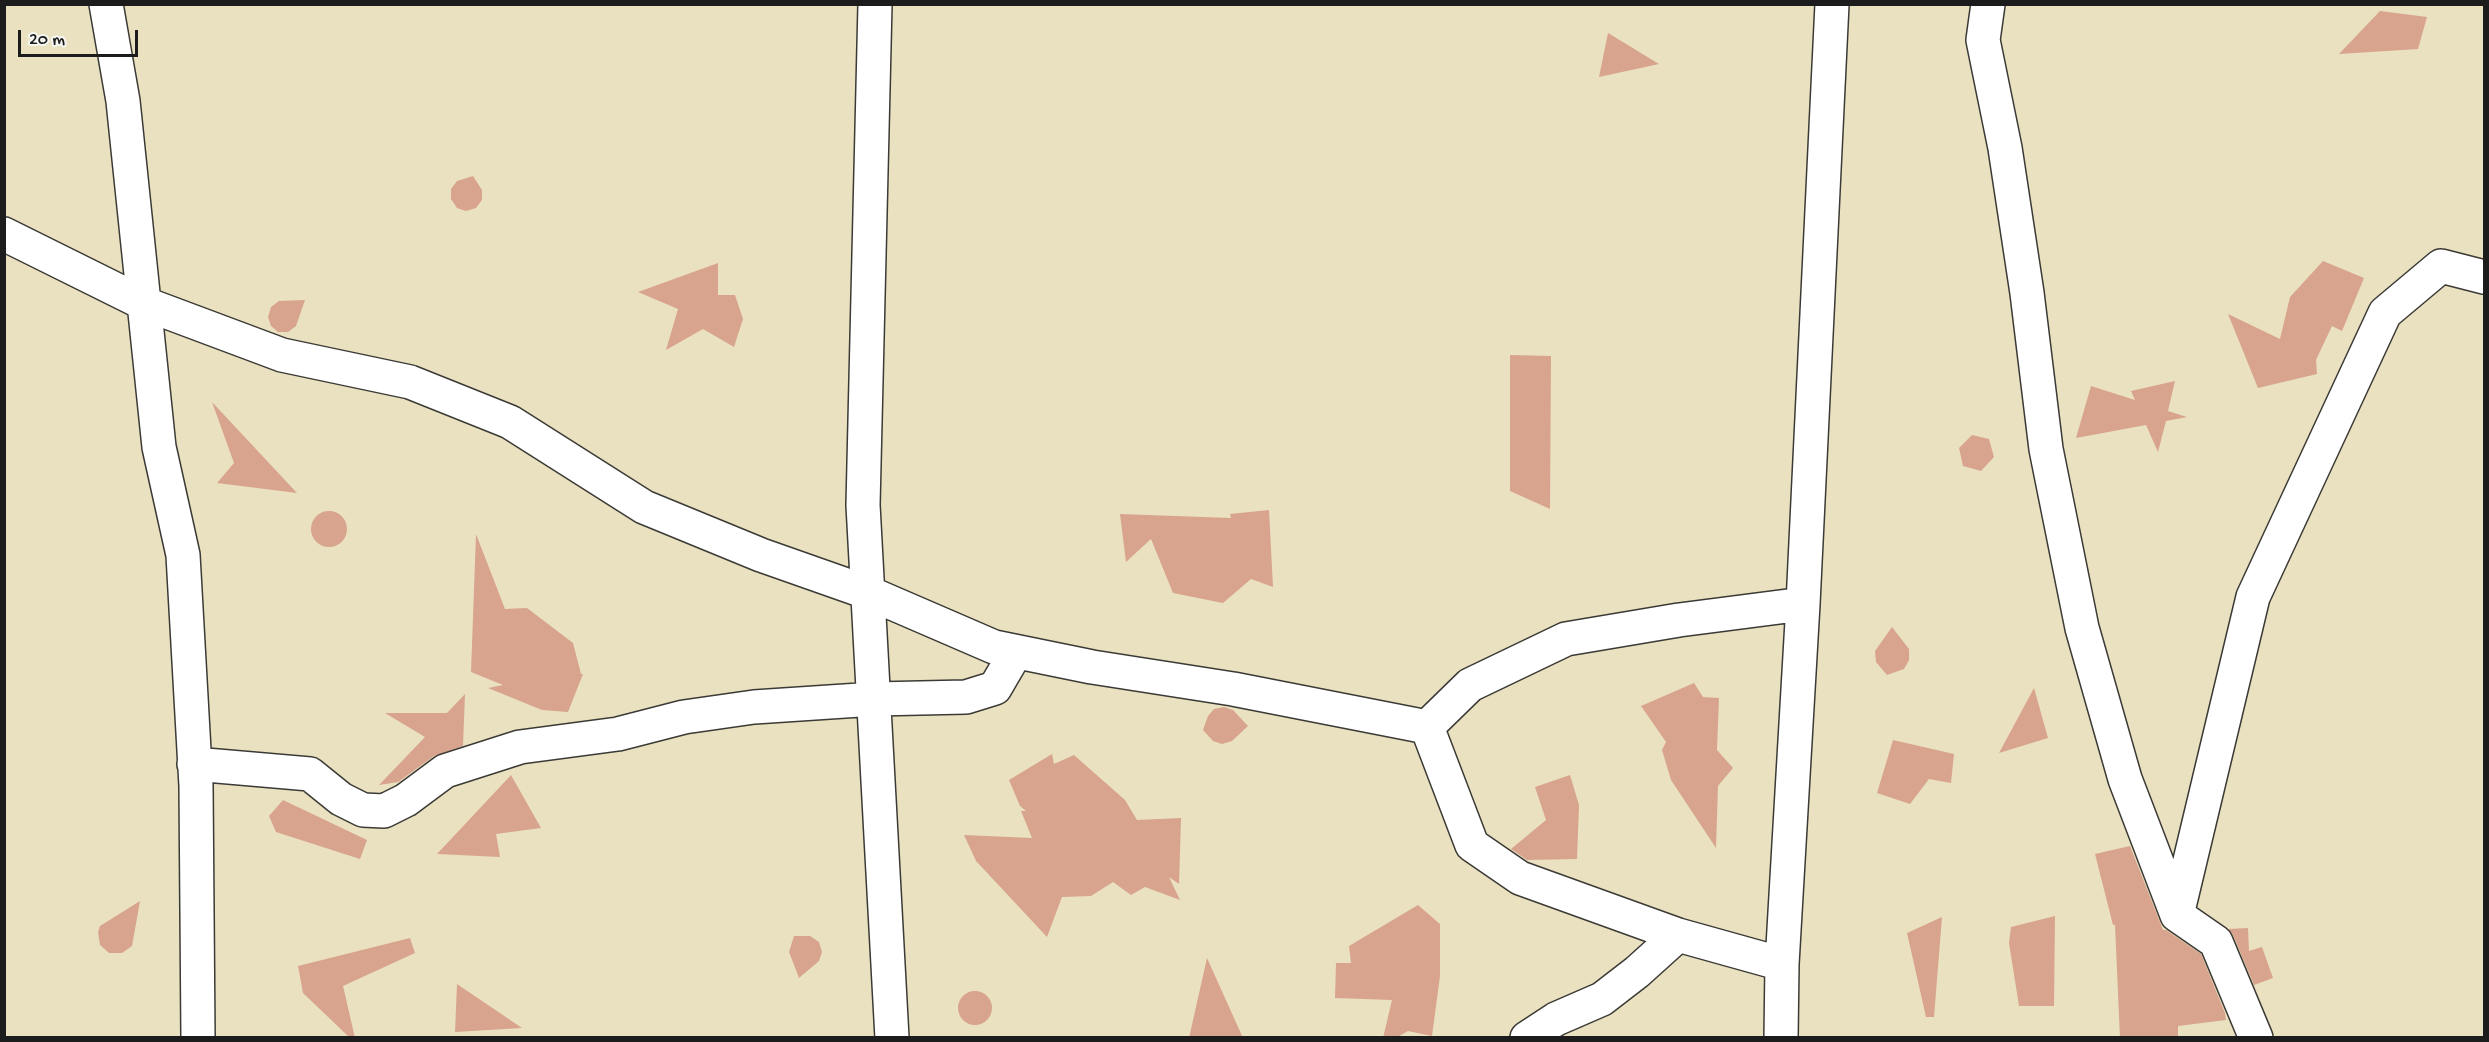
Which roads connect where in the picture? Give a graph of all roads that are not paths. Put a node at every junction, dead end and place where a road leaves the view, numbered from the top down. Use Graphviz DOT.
graph roads {
  1 [pos="106,4"];
  2 [pos="874,4"];
  3 [pos="1832,4"];
  4 [pos="1988,4"];
  5 [pos="4,234"];
  6 [pos="2484,277"];
  7 [pos="142,303"];
  8 [pos="869,593"];
  9 [pos="1803,604"];
  10 [pos="1016,652"];
  11 [pos="875,699"];
  12 [pos="1426,727"];
  13 [pos="194,764"];
  14 [pos="2177,915"];
  15 [pos="1678,935"];
  16 [pos="1782,964"];
  17 [pos="198,1038"];
  18 [pos="892,1038"];
  19 [pos="1527,1038"];
  20 [pos="1781,1038"];
  21 [pos="2256,1038"];
  1 -- 7 [label="street"];
  2 -- 8 [label="street"];
  3 -- 9 [label="street"];
  4 -- 14 [label="street"];
  5 -- 7 [label="street"];
  6 -- 14 [label="street"];
  7 -- 8 [label="street"];
  7 -- 13 [label="street"];
  8 -- 10 [label="street"];
  8 -- 11 [label="street"];
  9 -- 12 [label="street"];
  9 -- 16 [label="street"];
  10 -- 11 [label="street"];
  10 -- 12 [label="street"];
  11 -- 13 [label="street"];
  11 -- 18 [label="street"];
  12 -- 15 [label="street"];
  13 -- 17 [label="street"];
  14 -- 21 [label="street"];
  15 -- 16 [label="street"];
  15 -- 19 [label="street"];
  16 -- 20 [label="street"];
}
